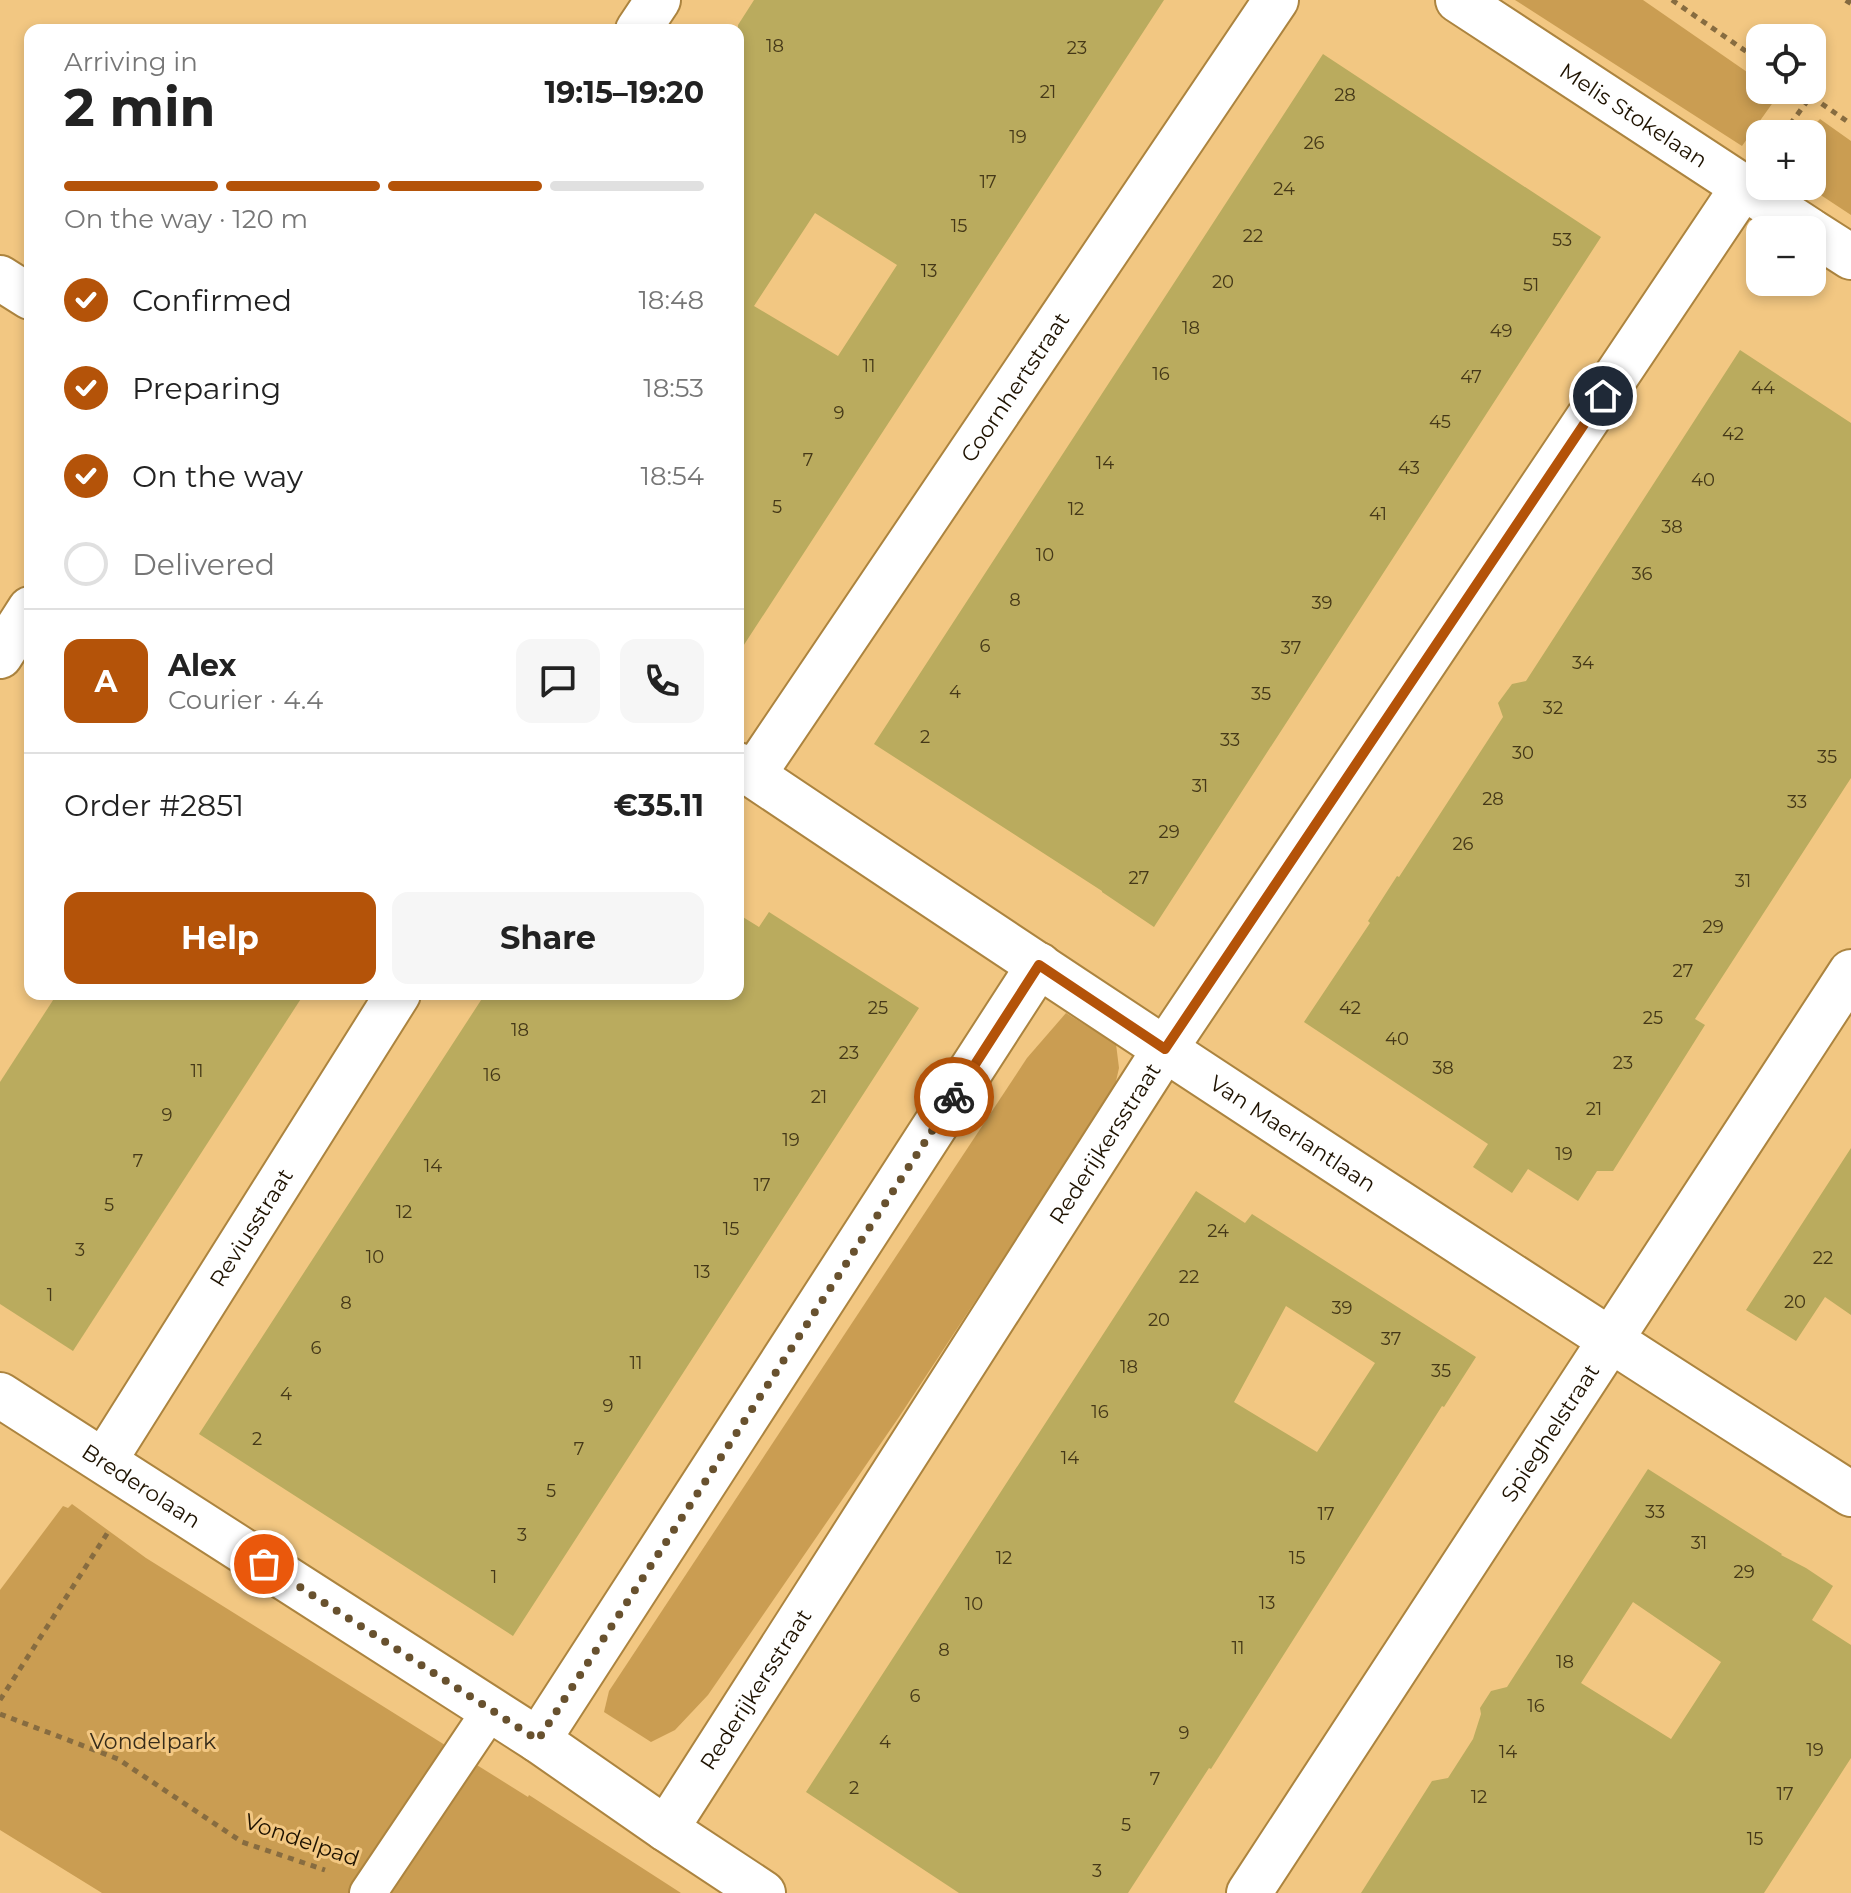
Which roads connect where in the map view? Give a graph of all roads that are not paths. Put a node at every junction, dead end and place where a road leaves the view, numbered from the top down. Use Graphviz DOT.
graph roads {
  1 [pos="658,0"];
  2 [pos="1276,0"];
  3 [pos="1458,0"];
  4 [pos="642,24"];
  5 [pos="1743,187"];
  6 [pos="1787,216"];
  7 [pos="1826,241"];
  8 [pos="1851,257"];
  9 [pos="0,278"];
  10 [pos="24,293"];
  11 [pos="24,618"];
  12 [pos="0,656"];
  13 [pos="746,770"];
  14 [pos="1039,965"];
  15 [pos="1851,972"];
  16 [pos="395,1000"];
  17 [pos="1165,1049"];
  18 [pos="1611,1341"];
  19 [pos="0,1395"];
  20 [pos="121,1473"];
  21 [pos="1851,1494"];
  22 [pos="491,1710"];
  23 [pos="538,1740"];
  24 [pos="666,1829"];
  25 [pos="372,1887"];
  26 [pos="763,1893"];
  27 [pos="1249,1893"];
  1 -- 4 [label="street"];
  2 -- 13 [label="street, Coornhertstraat"];
  3 -- 5 [label="street, Melis Stokelaan"];
  5 -- 6 [label="street, Melis Stokelaan"];
  5 -- 17 [label="street, Rederijkersstraat"];
  7 -- 8 [label="street, Melis Stokelaan"];
  9 -- 10 [label="street"];
  11 -- 12 [label="street"];
  13 -- 14 [label="street, Van Maerlantlaan"];
  14 -- 17 [label="street, Van Maerlantlaan"];
  14 -- 23 [label="street"];
  15 -- 18 [label="street, Spieghelstraat"];
  16 -- 20 [label="street, Reviusstraat"];
  17 -- 18 [label="street, Van Maerlantlaan"];
  17 -- 24 [label="street, Rederijkersstraat"];
  18 -- 21 [label="street, Van Maerlantlaan"];
  18 -- 27 [label="street, Spieghelstraat"];
  19 -- 20 [label="street, Brederolaan"];
  20 -- 22 [label="street, Brederolaan"];
  22 -- 23 [label="street, Brederolaan"];
  22 -- 25 [label="lane"];
  23 -- 24 [label="street, Brederolaan"];
  24 -- 26 [label="street, Brederolaan"];
}
